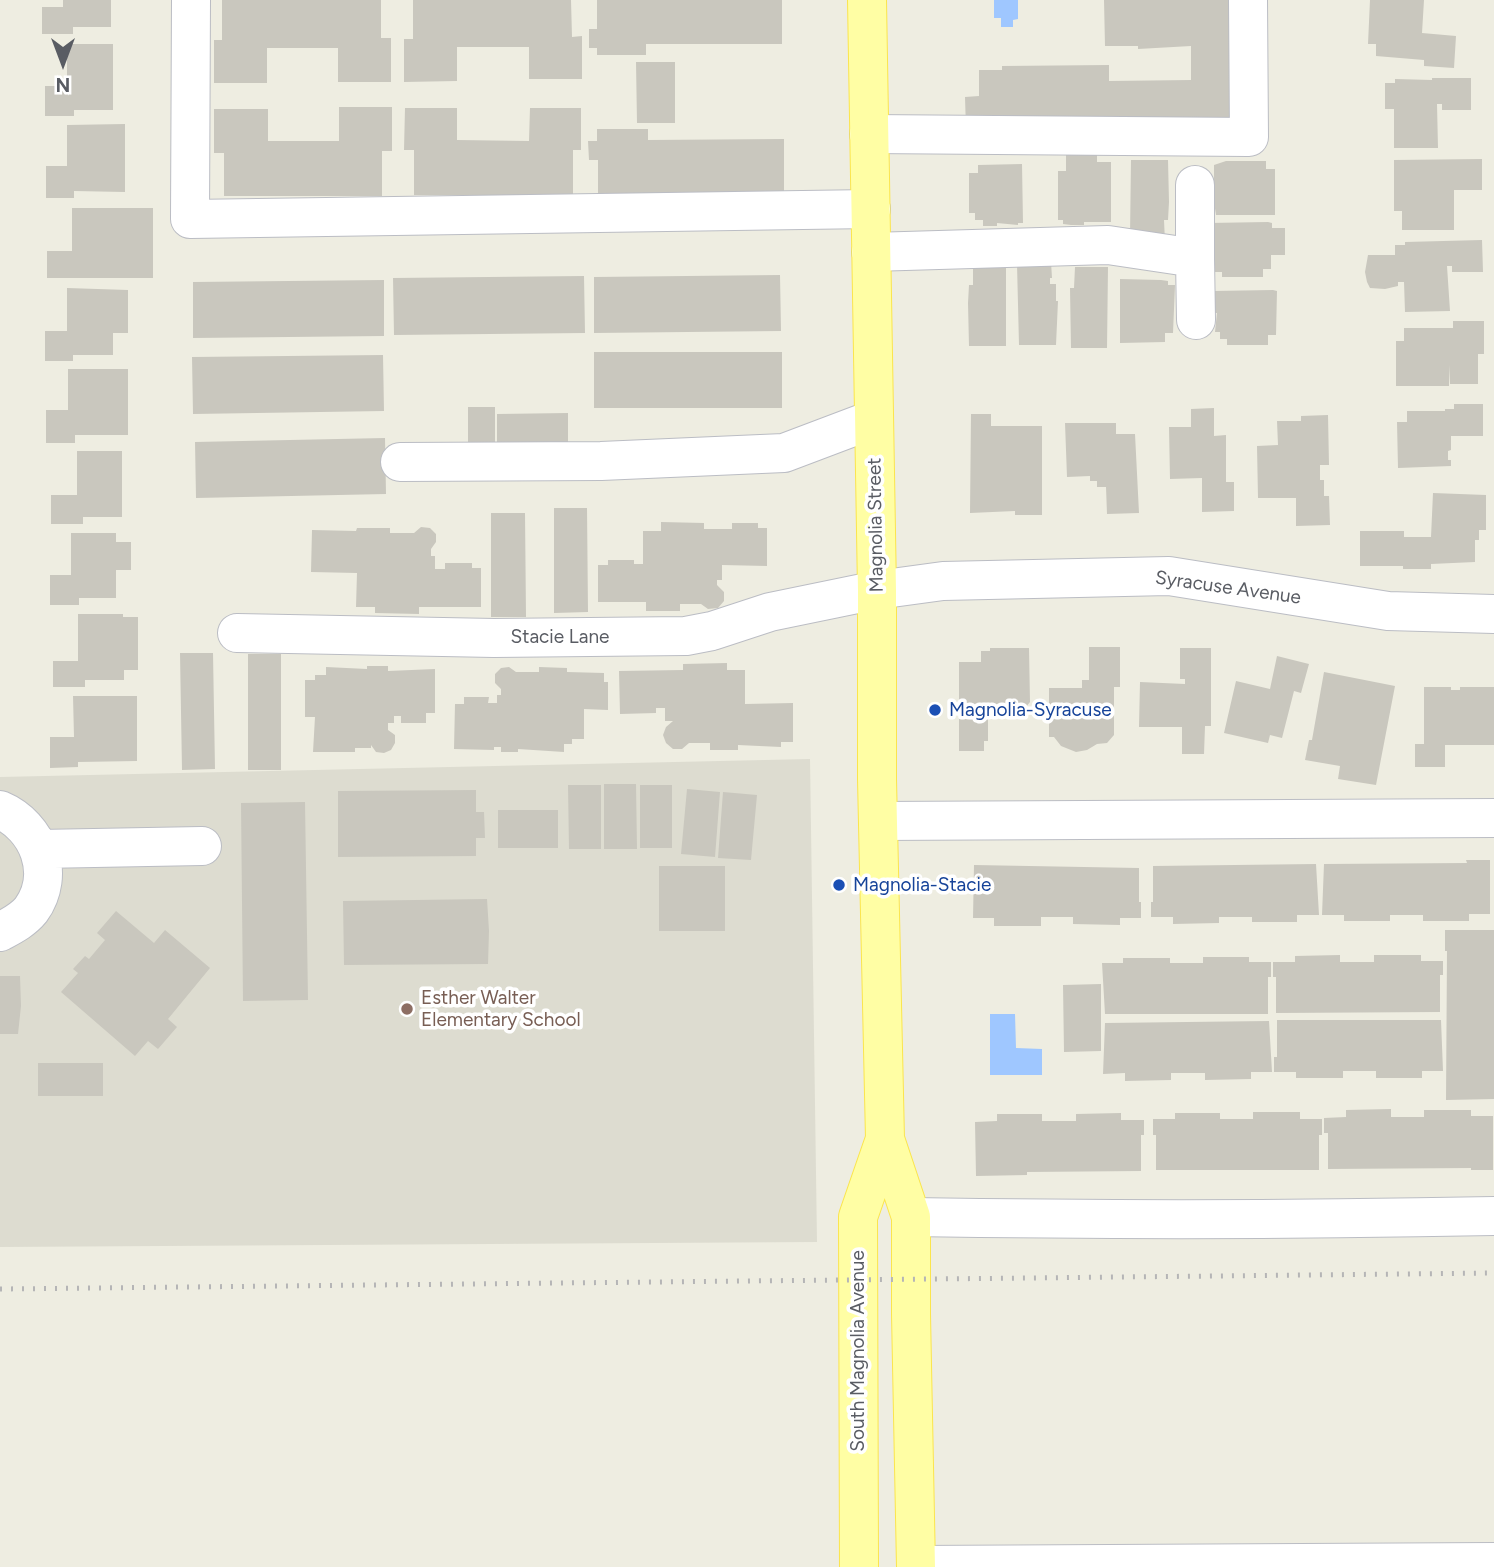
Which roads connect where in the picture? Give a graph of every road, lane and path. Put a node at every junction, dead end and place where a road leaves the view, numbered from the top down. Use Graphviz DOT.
graph roads {
  1 [pos="191,0"];
  2 [pos="867,0"];
  3 [pos="1248,0"];
  4 [pos="869,134"];
  5 [pos="1195,186"];
  6 [pos="871,209"];
  7 [pos="871,252"];
  8 [pos="1195,258"];
  9 [pos="1196,320"];
  10 [pos="874,419"];
  11 [pos="400,462"];
  12 [pos="877,590"];
  13 [pos="1494,614"];
  14 [pos="237,633"];
  15 [pos="0,810"];
  16 [pos="1494,818"];
  17 [pos="878,821"];
  18 [pos="202,846"];
  19 [pos="40,849"];
  20 [pos="0,932"];
  21 [pos="883,1051"];
  22 [pos="885,1139"];
  23 [pos="1494,1216"];
  24 [pos="911,1217"];
  25 [pos="1494,1562"];
  26 [pos="916,1566"];
  27 [pos="859,1567"];
  1 -- 6 [label="street"];
  2 -- 4 [label="main road, Magnolia Street"];
  3 -- 4 [label="street"];
  4 -- 6 [label="main road, Magnolia Street"];
  5 -- 8 [label="street"];
  6 -- 7 [label="main road, Magnolia Street"];
  7 -- 8 [label="street"];
  7 -- 10 [label="main road, Magnolia Street"];
  8 -- 9 [label="street"];
  10 -- 11 [label="street"];
  10 -- 12 [label="main road, Magnolia Street"];
  12 -- 13 [label="street, Syracuse Avenue"];
  12 -- 14 [label="street, Stacie Lane"];
  12 -- 17 [label="main road, Magnolia Street"];
  15 -- 19 [label="street"];
  16 -- 17 [label="street"];
  17 -- 21 [label="main road, Magnolia Street"];
  18 -- 19 [label="street"];
  19 -- 20 [label="street"];
  21 -- 22 [label="main road, South Magnolia Avenue"];
  22 -- 24 [label="main road, South Magnolia Avenue"];
  22 -- 27 [label="main road, South Magnolia Avenue"];
  23 -- 24 [label="street"];
  24 -- 26 [label="main road, South Magnolia Avenue"];
  25 -- 26 [label="street"];
}
